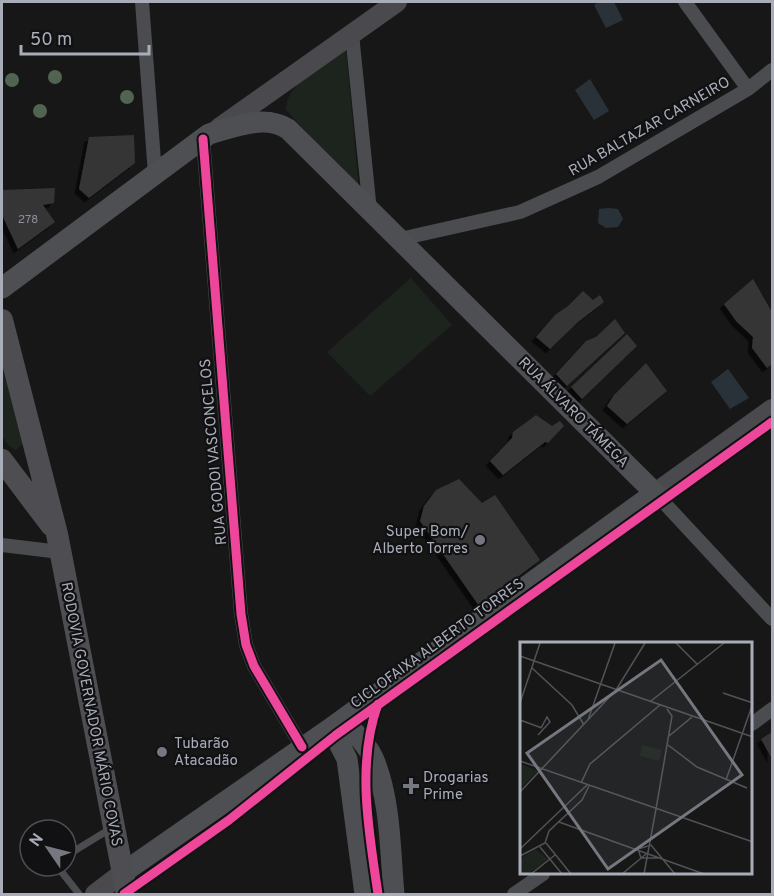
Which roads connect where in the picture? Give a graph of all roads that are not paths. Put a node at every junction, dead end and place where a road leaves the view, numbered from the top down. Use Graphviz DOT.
graph roads {
  1 [pos="142,2"];
  2 [pos="397,2"];
  3 [pos="685,2"];
  4 [pos="352,34"];
  5 [pos="772,70"];
  6 [pos="748,89"];
  7 [pos="206,137"];
  8 [pos="155,174"];
  9 [pos="370,211"];
  10 [pos="400,239"];
  11 [pos="2,288"];
  12 [pos="2,320"];
  13 [pos="772,409"];
  14 [pos="32,433"];
  15 [pos="2,453"];
  16 [pos="2,460"];
  17 [pos="655,493"];
  18 [pos="58,543"];
  19 [pos="2,545"];
  20 [pos="772,618"];
  21 [pos="772,709"];
  22 [pos="753,723"];
  23 [pos="337,724"];
  24 [pos="302,747"];
  25 [pos="114,826"];
  26 [pos="78,848"];
  27 [pos="540,875"];
  28 [pos="66,878"];
  29 [pos="125,883"];
  30 [pos="79,894"];
  31 [pos="95,894"];
  32 [pos="365,894"];
  33 [pos="394,894"];
  34 [pos="514,894"];
  1 -- 8 [label="street"];
  2 -- 4 [label="main road"];
  3 -- 6 [label="street"];
  4 -- 7 [label="main road"];
  4 -- 9 [label="street"];
  5 -- 6 [label="street, RUA BALTAZAR CARNEIRO"];
  6 -- 10 [label="street, RUA BALTAZAR CARNEIRO"];
  7 -- 8 [label="main road"];
  7 -- 9 [label="main road, RUA ÁLVARO TÁMEGA"];
  7 -- 24 [label="street, RUA GODOI VASCONCELOS"];
  8 -- 11 [label="main road"];
  9 -- 10 [label="main road, RUA ÁLVARO TÁMEGA"];
  10 -- 17 [label="main road, RUA ÁLVARO TÁMEGA"];
  12 -- 14 [label="highway, RODOVIA GOVERNADOR MÁRIO COVAS"];
  13 -- 17 [label="main road"];
  14 -- 15 [label="highway"];
  14 -- 18 [label="highway, RODOVIA GOVERNADOR MÁRIO COVAS"];
  16 -- 18 [label="highway, RODOVIA GOVERNADOR MÁRIO COVAS"];
  17 -- 20 [label="street, RUA ÁLVARO TÁMEGA"];
  17 -- 23 [label="main road"];
  18 -- 19 [label="street"];
  18 -- 25 [label="highway, RODOVIA GOVERNADOR MÁRIO COVAS"];
  21 -- 22 [label="street"];
  23 -- 24 [label="main road"];
  23 -- 32 [label="main road"];
  23 -- 33 [label="main road"];
  24 -- 29 [label="main road"];
  25 -- 26 [label="lane"];
  25 -- 29 [label="highway, RODOVIA GOVERNADOR MÁRIO COVAS"];
  27 -- 34 [label="street"];
  28 -- 30 [label="lane"];
  29 -- 31 [label="main road"];
}
